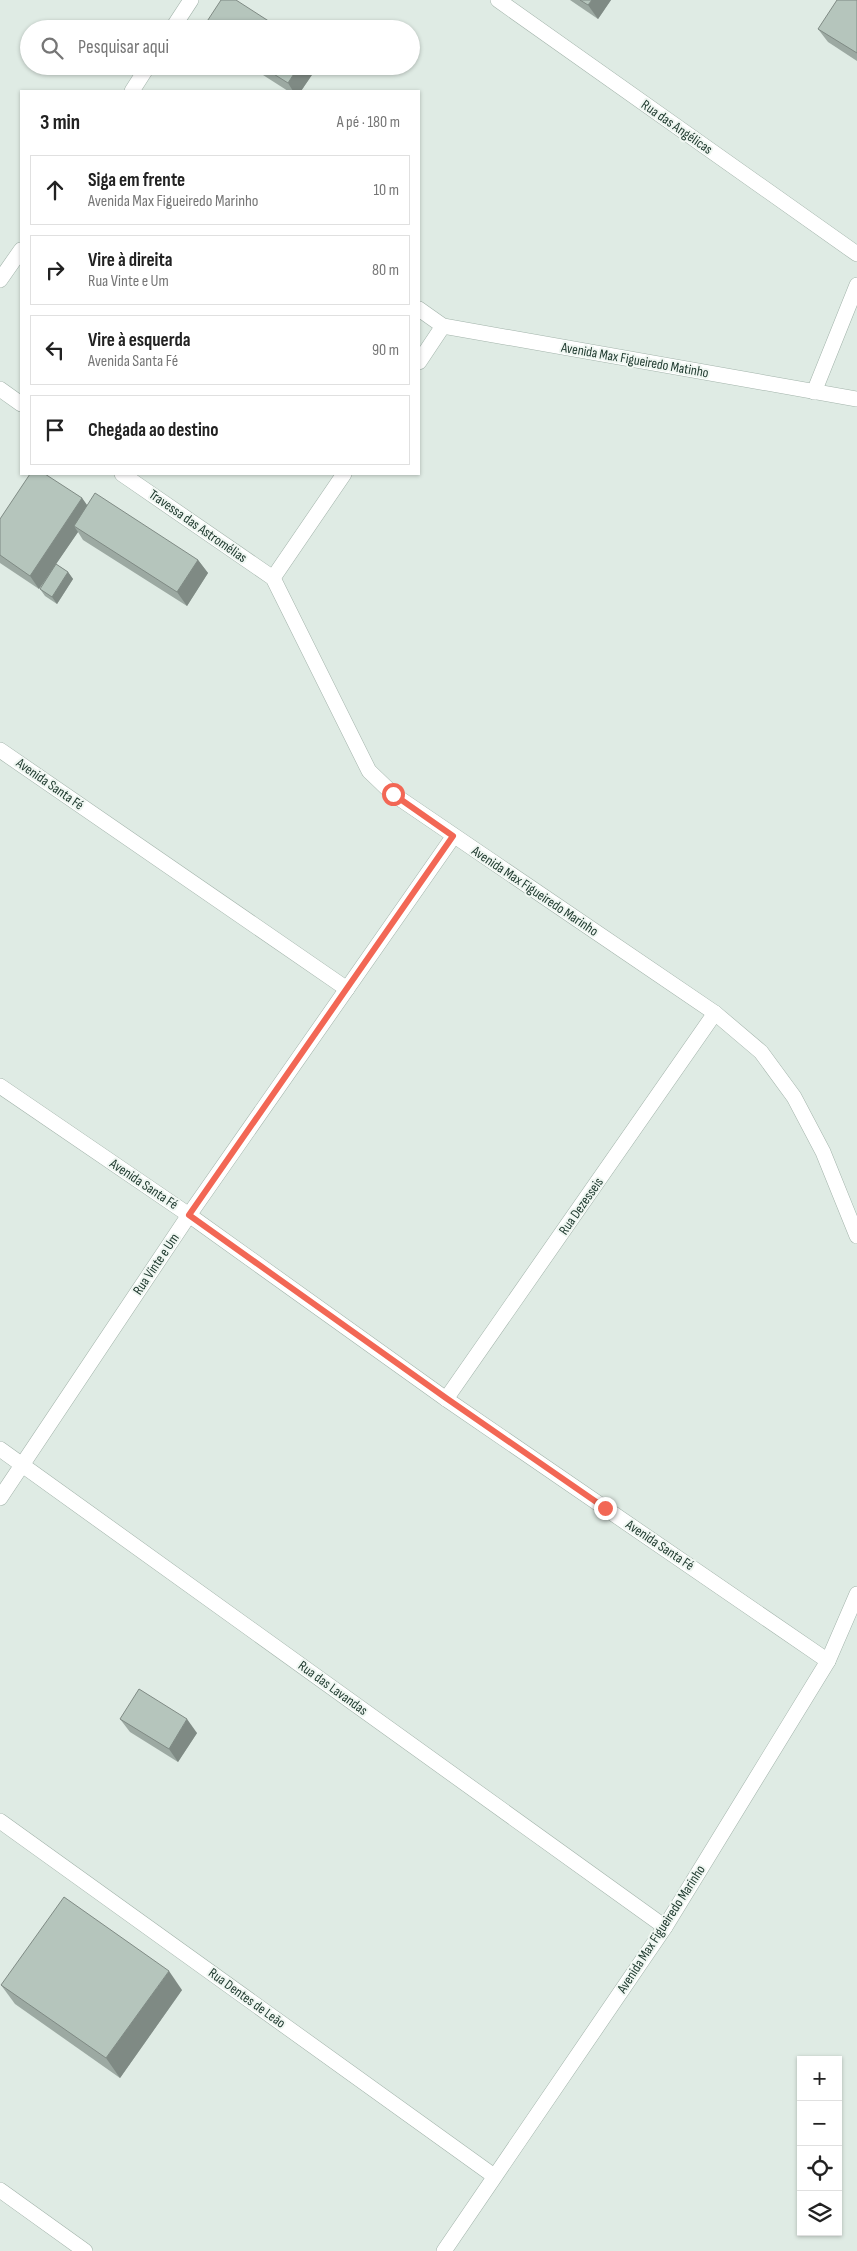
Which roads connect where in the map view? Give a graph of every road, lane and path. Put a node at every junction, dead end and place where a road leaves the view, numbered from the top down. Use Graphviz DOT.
graph roads {
  1 [pos="191,0"];
  2 [pos="498,0"];
  3 [pos="178,20"];
  4 [pos="142,75"];
  5 [pos="133,90"];
  6 [pos="20,251"];
  7 [pos="857,254"];
  8 [pos="0,280"];
  9 [pos="857,285"];
  10 [pos="420,310"];
  11 [pos="443,326"];
  12 [pos="420,360"];
  13 [pos="0,390"];
  14 [pos="814,392"];
  15 [pos="857,399"];
  16 [pos="20,403"];
  17 [pos="123,475"];
  18 [pos="343,475"];
  19 [pos="273,578"];
  20 [pos="2,756"];
  21 [pos="453,836"];
  22 [pos="347,989"];
  23 [pos="715,1013"];
  24 [pos="0,1086"];
  25 [pos="189,1215"];
  26 [pos="857,1236"];
  27 [pos="446,1398"];
  28 [pos="0,1449"];
  29 [pos="23,1465"];
  30 [pos="0,1498"];
  31 [pos="857,1594"];
  32 [pos="828,1661"];
  33 [pos="0,1821"];
  34 [pos="665,1927"];
  35 [pos="494,2176"];
  36 [pos="0,2190"];
  37 [pos="85,2251"];
  38 [pos="444,2251"];
  1 -- 3 [label="street"];
  2 -- 7 [label="street, Rua das Angélicas"];
  4 -- 5 [label="street"];
  6 -- 8 [label="street"];
  9 -- 14 [label="street"];
  10 -- 11 [label="street, Avenida Max Figueiredo Matinho"];
  11 -- 12 [label="street"];
  11 -- 14 [label="street, Avenida Max Figueiredo Matinho"];
  13 -- 16 [label="street"];
  14 -- 15 [label="street, Avenida Max Figueiredo Matinho"];
  17 -- 19 [label="street, Travessa das Astromélias"];
  18 -- 19 [label="street"];
  19 -- 21 [label="street, Avenida Max Figueiredo Marinho"];
  20 -- 22 [label="street, Avenida Santa Fé"];
  21 -- 22 [label="street, Rua Vinte e Um"];
  21 -- 23 [label="street, Avenida Max Figueiredo Marinho"];
  22 -- 25 [label="street, Rua Vinte e Um"];
  23 -- 26 [label="street, Avenida Max Figueiredo Marinho"];
  23 -- 27 [label="street, Rua Dezesseis"];
  24 -- 25 [label="street, Avenida Santa Fé"];
  25 -- 27 [label="street, Avenida Santa Fé"];
  25 -- 29 [label="street, Rua Vinte e Um"];
  27 -- 32 [label="street, Avenida Santa Fé"];
  28 -- 29 [label="street, Rua das Lavandas"];
  29 -- 30 [label="street, Rua Vinte e Um"];
  29 -- 34 [label="street, Rua das Lavandas"];
  31 -- 32 [label="street, Avenida Max Figueiredo Marinho"];
  32 -- 34 [label="street, Avenida Max Figueiredo Marinho"];
  33 -- 35 [label="street, Rua Dentes de Leão"];
  34 -- 35 [label="street, Avenida Max Figueiredo Marinho"];
  35 -- 38 [label="street, Avenida Max Figueiredo Marinho"];
  36 -- 37 [label="street"];
}
